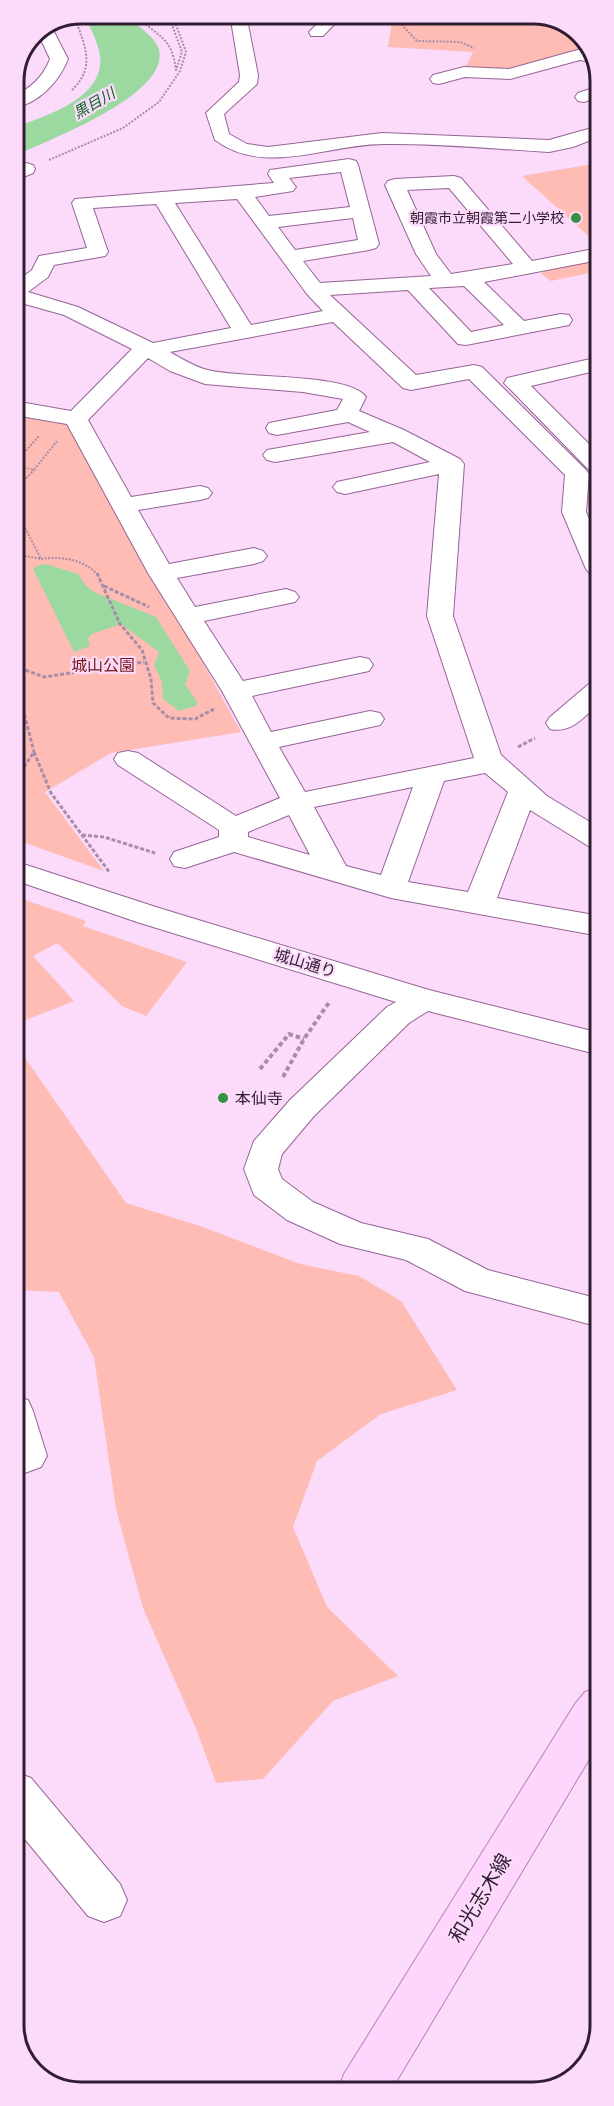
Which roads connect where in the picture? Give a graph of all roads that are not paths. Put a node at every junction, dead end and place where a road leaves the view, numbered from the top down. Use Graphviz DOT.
graph roads {
  1 [pos="240,24"];
  2 [pos="325,24"];
  3 [pos="317,32"];
  4 [pos="48,35"];
  5 [pos="36,55"];
  6 [pos="584,55"];
  7 [pos="59,59"];
  8 [pos="439,79"];
  9 [pos="24,98"];
  10 [pos="590,134"];
  11 [pos="242,193"];
  12 [pos="162,198"];
  13 [pos="361,211"];
  14 [pos="264,223"];
  15 [pos="590,256"];
  16 [pos="289,257"];
  17 [pos="528,269"];
  18 [pos="469,279"];
  19 [pos="445,281"];
  20 [pos="413,283"];
  21 [pos="24,286"];
  22 [pos="314,290"];
  23 [pos="24,297"];
  24 [pos="338,315"];
  25 [pos="561,320"];
  26 [pos="519,328"];
  27 [pos="245,333"];
  28 [pos="148,350"];
  29 [pos="590,366"];
  30 [pos="24,411"];
  31 [pos="350,415"];
  32 [pos="70,426"];
  33 [pos="277,428"];
  34 [pos="396,435"];
  35 [pos="275,455"];
  36 [pos="590,458"];
  37 [pos="452,464"];
  38 [pos="345,487"];
  39 [pos="200,492"];
  40 [pos="124,505"];
  41 [pos="590,547"];
  42 [pos="254,556"];
  43 [pos="161,573"];
  44 [pos="286,597"];
  45 [pos="188,616"];
  46 [pos="360,665"];
  47 [pos="236,691"];
  48 [pos="590,698"];
  49 [pos="370,719"];
  50 [pos="560,723"];
  51 [pos="262,742"];
  52 [pos="128,759"];
  53 [pos="491,763"];
  54 [pos="432,775"];
  55 [pos="523,790"];
  56 [pos="297,802"];
  57 [pos="234,835"];
  58 [pos="590,835"];
  59 [pos="185,859"];
  60 [pos="334,872"];
  61 [pos="24,873"];
  62 [pos="391,888"];
  63 [pos="479,904"];
  64 [pos="590,924"];
  65 [pos="423,999"];
  66 [pos="590,1041"];
  67 [pos="590,1310"];
  68 [pos="590,1718"];
  69 [pos="24,1804"];
  70 [pos="104,1900"];
  71 [pos="368,2082"];
  1 -- 10 [label="street"];
  2 -- 3 [label="street"];
  4 -- 7 [label="street"];
  5 -- 7 [label="street"];
  6 -- 8 [label="street"];
  7 -- 9 [label="street"];
  11 -- 12 [label="street"];
  11 -- 13 [label="street"];
  11 -- 14 [label="street"];
  12 -- 21 [label="street"];
  12 -- 27 [label="street"];
  13 -- 14 [label="street"];
  13 -- 16 [label="street"];
  14 -- 16 [label="street"];
  15 -- 17 [label="street"];
  16 -- 22 [label="street"];
  17 -- 18 [label="street"];
  17 -- 19 [label="street"];
  18 -- 19 [label="street"];
  18 -- 26 [label="street"];
  19 -- 20 [label="street"];
  20 -- 22 [label="street"];
  20 -- 26 [label="street"];
  22 -- 24 [label="street"];
  23 -- 28 [label="street"];
  24 -- 27 [label="street"];
  24 -- 41 [label="street"];
  25 -- 26 [label="street"];
  27 -- 28 [label="street"];
  28 -- 31 [label="street"];
  28 -- 32 [label="street"];
  29 -- 36 [label="street"];
  30 -- 32 [label="street"];
  31 -- 33 [label="street"];
  31 -- 34 [label="street"];
  32 -- 40 [label="street"];
  34 -- 35 [label="street"];
  34 -- 37 [label="street"];
  37 -- 38 [label="street"];
  37 -- 53 [label="street"];
  39 -- 40 [label="street"];
  40 -- 43 [label="street"];
  42 -- 43 [label="street"];
  43 -- 45 [label="street"];
  44 -- 45 [label="street"];
  45 -- 47 [label="street"];
  46 -- 47 [label="street"];
  47 -- 51 [label="street"];
  48 -- 50 [label="street"];
  49 -- 51 [label="street"];
  51 -- 56 [label="street"];
  52 -- 57 [label="street"];
  53 -- 54 [label="street"];
  53 -- 55 [label="street"];
  54 -- 56 [label="street"];
  54 -- 62 [label="street"];
  55 -- 58 [label="street"];
  55 -- 63 [label="street"];
  56 -- 57 [label="street"];
  56 -- 60 [label="street"];
  57 -- 59 [label="street"];
  57 -- 60 [label="street"];
  60 -- 62 [label="street"];
  61 -- 65 [label="street, 城山通り"];
  62 -- 63 [label="street"];
  63 -- 64 [label="street"];
  65 -- 66 [label="street, 城山通り"];
  65 -- 67 [label="street"];
  68 -- 71 [label="main road, 和光志木線"];
  69 -- 70 [label="street"];
}
